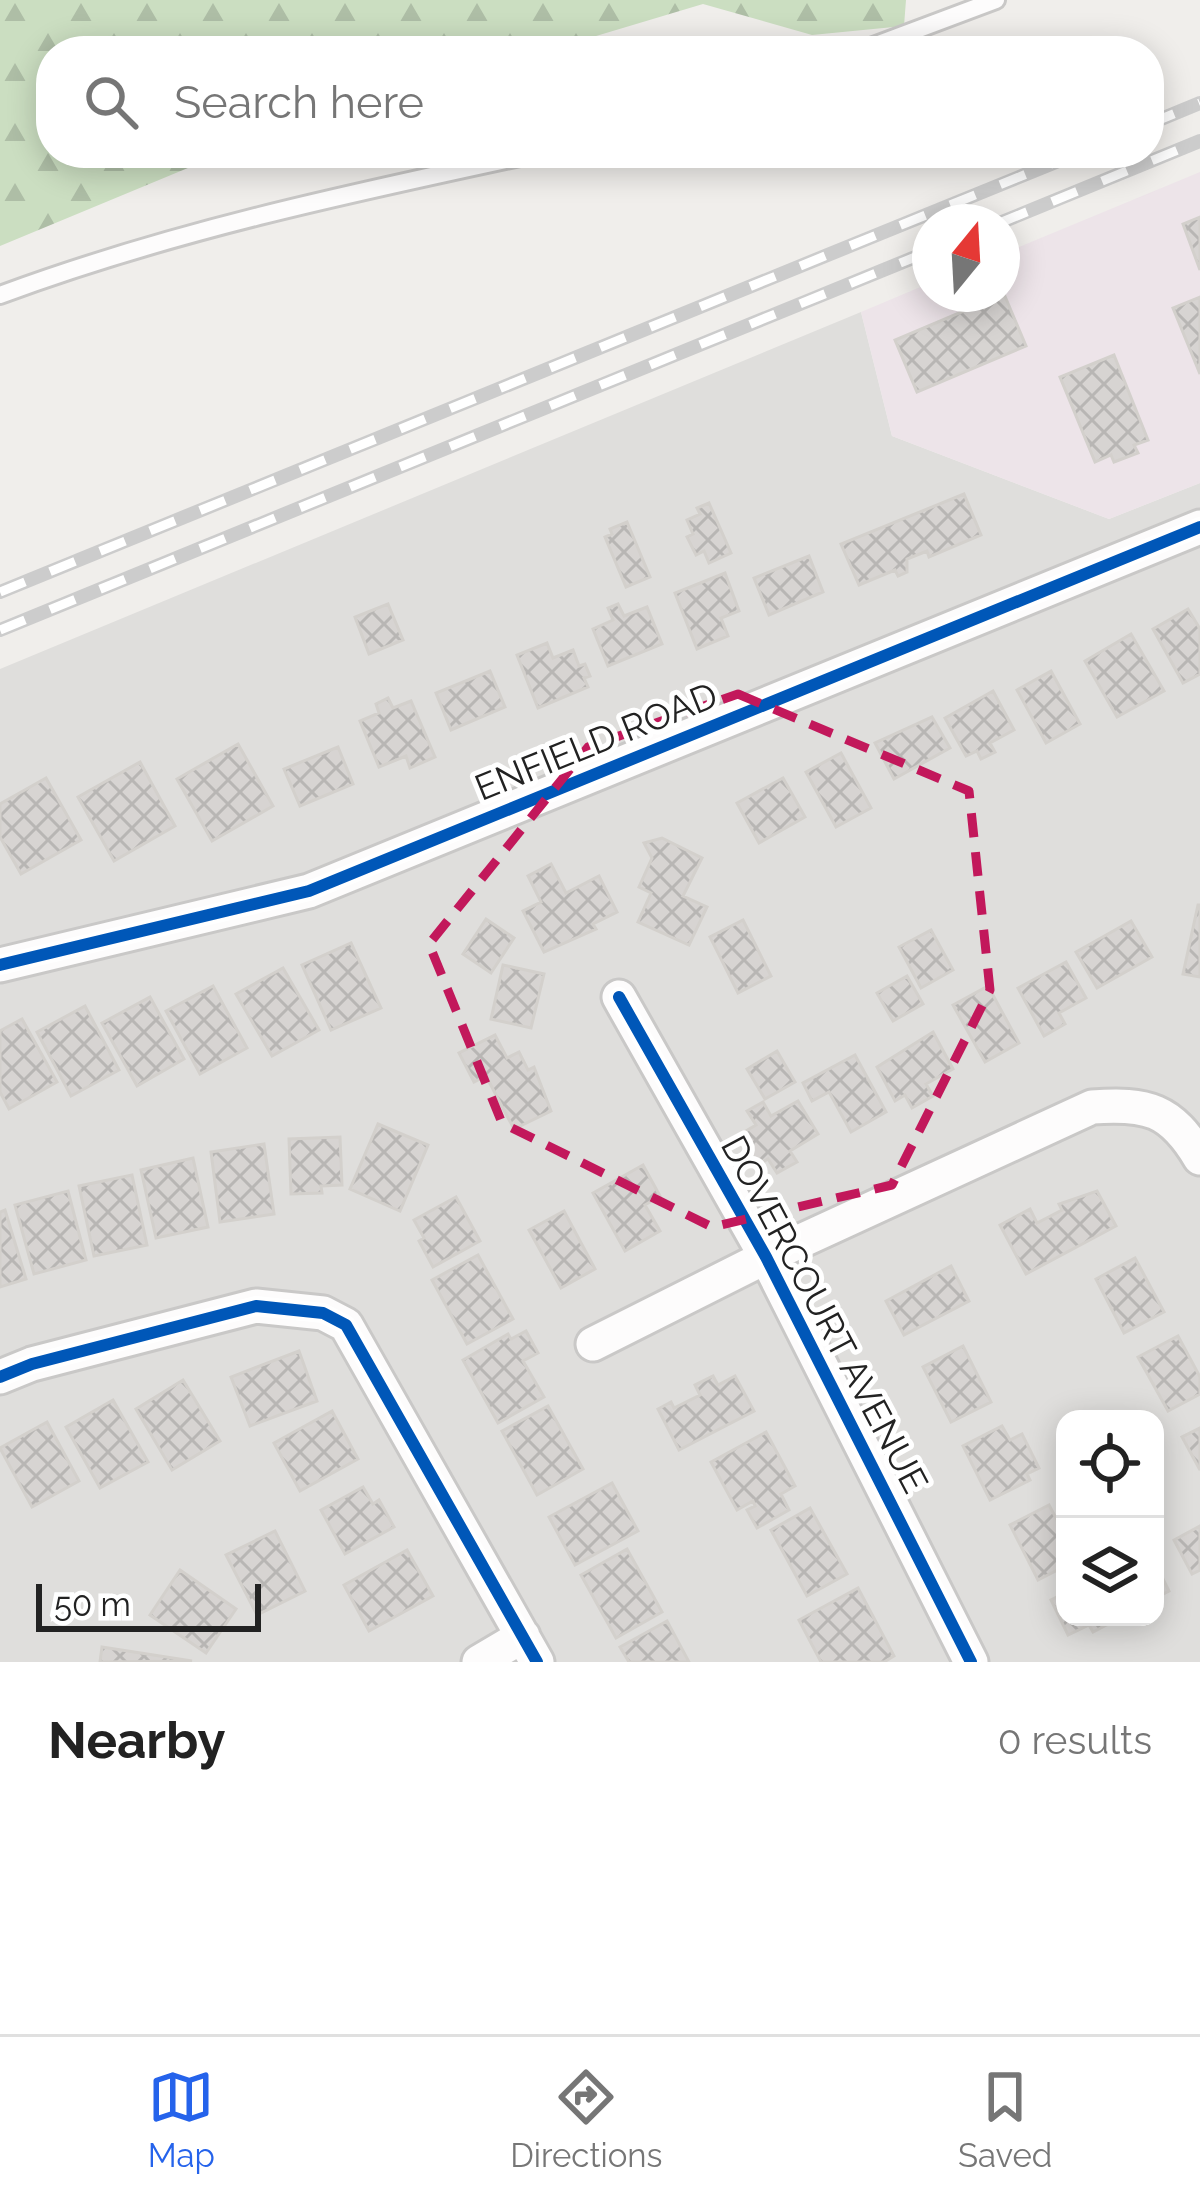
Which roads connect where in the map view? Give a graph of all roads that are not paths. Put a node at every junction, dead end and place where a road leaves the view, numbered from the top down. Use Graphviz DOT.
graph roads {
  1 [pos="996,0"];
  2 [pos="900,36"];
  3 [pos="470,168"];
  4 [pos="0,295"];
  5 [pos="1200,527"];
  6 [pos="0,964"];
  7 [pos="619,997"];
  8 [pos="1200,1158"];
  9 [pos="766,1257"];
  10 [pos="593,1344"];
  11 [pos="0,1377"];
  12 [pos="530,1649"];
  13 [pos="479,1662"];
  14 [pos="971,1662"];
  1 -- 2 [label="lane"];
  3 -- 4 [label="lane"];
  5 -- 6 [label="street, ENFIELD ROAD"];
  7 -- 9 [label="street, DOVERCOURT AVENUE"];
  8 -- 9 [label="street"];
  9 -- 10 [label="street"];
  9 -- 14 [label="street, DOVERCOURT AVENUE"];
  11 -- 12 [label="street"];
  12 -- 13 [label="street"];
}
